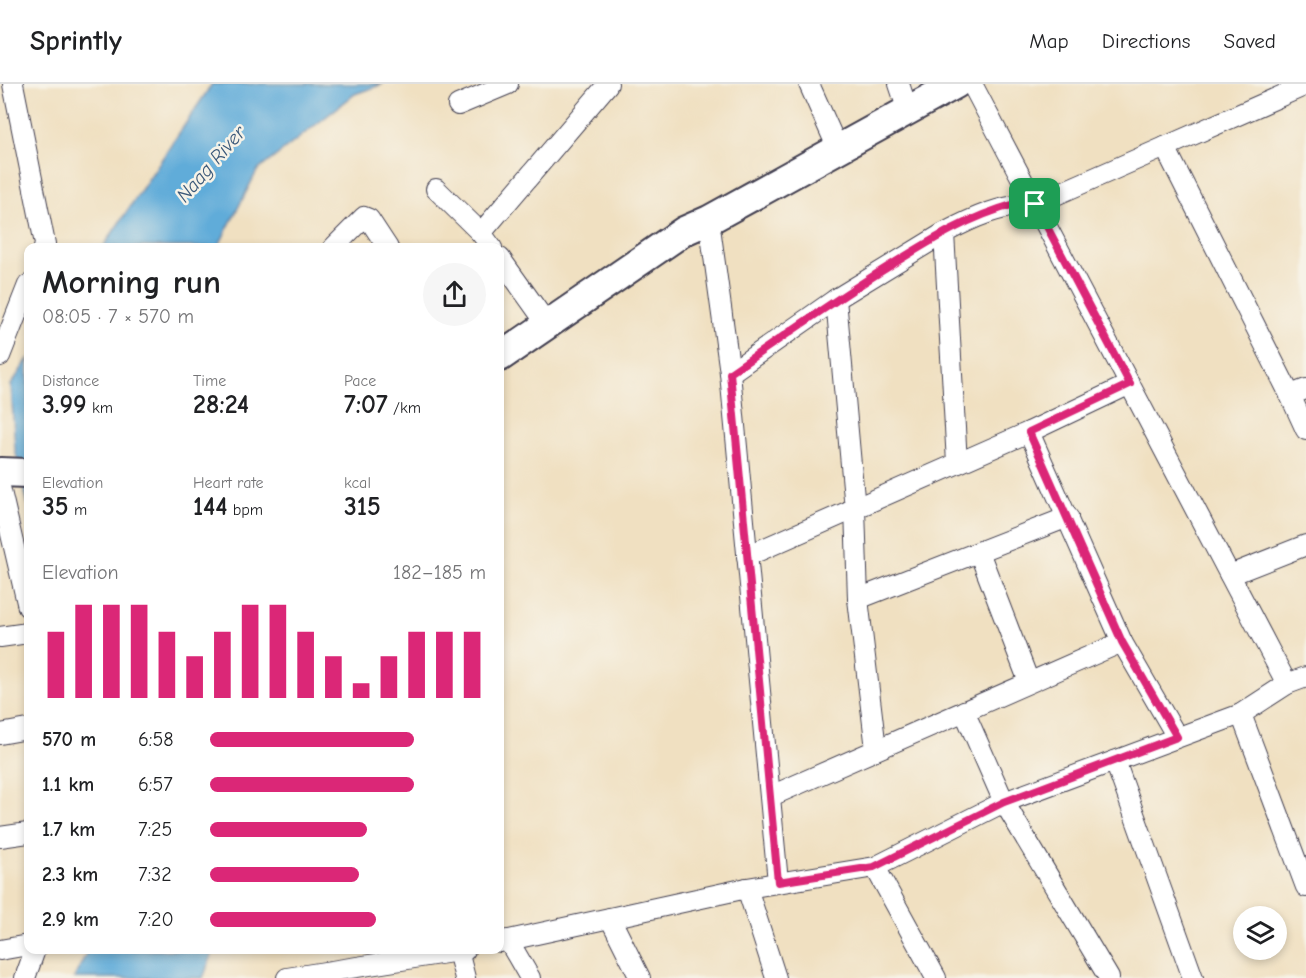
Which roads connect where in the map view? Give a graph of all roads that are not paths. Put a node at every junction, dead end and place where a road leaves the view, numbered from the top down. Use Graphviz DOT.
graph roads {
  1 [pos="13,84"];
  2 [pos="508,84"];
  3 [pos="608,84"];
  4 [pos="809,84"];
  5 [pos="899,84"];
  6 [pos="972,84"];
  7 [pos="1306,85"];
  8 [pos="945,87"];
  9 [pos="458,105"];
  10 [pos="908,111"];
  11 [pos="1165,147"];
  12 [pos="838,149"];
  13 [pos="436,189"];
  14 [pos="1035,204"];
  15 [pos="708,220"];
  16 [pos="944,232"];
  17 [pos="486,240"];
  18 [pos="43,243"];
  19 [pos="338,243"];
  20 [pos="385,243"];
  21 [pos="504,264"];
  22 [pos="24,295"];
  23 [pos="836,299"];
  24 [pos="547,324"];
  25 [pos="504,354"];
  26 [pos="0,356"];
  27 [pos="730,373"];
  28 [pos="1130,384"];
  29 [pos="1298,392"];
  30 [pos="1306,430"];
  31 [pos="1029,432"];
  32 [pos="957,463"];
  33 [pos="0,472"];
  34 [pos="24,473"];
  35 [pos="0,487"];
  36 [pos="855,509"];
  37 [pos="1068,517"];
  38 [pos="1306,546"];
  39 [pos="979,552"];
  40 [pos="747,556"];
  41 [pos="1230,575"];
  42 [pos="24,590"];
  43 [pos="858,599"];
  44 [pos="24,634"];
  45 [pos="0,637"];
  46 [pos="1122,642"];
  47 [pos="1306,677"];
  48 [pos="1029,682"];
  49 [pos="1287,684"];
  50 [pos="964,711"];
  51 [pos="1241,714"];
  52 [pos="24,730"];
  53 [pos="0,734"];
  54 [pos="1177,737"];
  55 [pos="876,749"];
  56 [pos="1115,760"];
  57 [pos="771,796"];
  58 [pos="1004,802"];
  59 [pos="24,833"];
  60 [pos="0,837"];
  61 [pos="874,867"];
  62 [pos="778,882"];
  63 [pos="1306,887"];
  64 [pos="747,888"];
  65 [pos="610,918"];
  66 [pos="504,941"];
  67 [pos="24,946"];
  68 [pos="0,950"];
  69 [pos="34,954"];
  70 [pos="449,954"];
  71 [pos="462,954"];
  72 [pos="399,969"];
  73 [pos="327,974"];
  74 [pos="25,978"];
  75 [pos="287,978"];
  76 [pos="465,978"];
  77 [pos="530,978"];
  78 [pos="640,978"];
  79 [pos="776,978"];
  80 [pos="936,978"];
  81 [pos="1109,978"];
  82 [pos="1192,978"];
  1 -- 18 [label="street"];
  2 -- 9 [label="street"];
  3 -- 17 [label="street"];
  4 -- 12 [label="street"];
  5 -- 10 [label="street"];
  6 -- 14 [label="street"];
  7 -- 11 [label="street"];
  8 -- 10 [label="street"];
  10 -- 12 [label="street"];
  11 -- 14 [label="street"];
  11 -- 29 [label="street"];
  12 -- 15 [label="street"];
  13 -- 17 [label="street"];
  14 -- 16 [label="street"];
  14 -- 28 [label="street"];
  15 -- 24 [label="street"];
  15 -- 27 [label="street"];
  16 -- 23 [label="street"];
  16 -- 32 [label="street"];
  19 -- 20 [label="street"];
  21 -- 24 [label="street"];
  22 -- 26 [label="street"];
  23 -- 27 [label="street"];
  23 -- 36 [label="street"];
  24 -- 25 [label="street"];
  27 -- 40 [label="street"];
  28 -- 31 [label="street"];
  28 -- 41 [label="street"];
  29 -- 30 [label="street"];
  31 -- 32 [label="street"];
  31 -- 37 [label="street"];
  32 -- 36 [label="street"];
  33 -- 34 [label="street"];
  35 -- 42 [label="street"];
  36 -- 40 [label="street"];
  36 -- 43 [label="street"];
  37 -- 39 [label="street"];
  37 -- 46 [label="street"];
  38 -- 41 [label="street"];
  39 -- 43 [label="street"];
  39 -- 48 [label="street"];
  40 -- 57 [label="street"];
  41 -- 49 [label="street"];
  43 -- 55 [label="street"];
  44 -- 45 [label="street"];
  46 -- 48 [label="street"];
  46 -- 54 [label="street"];
  47 -- 49 [label="street"];
  48 -- 50 [label="street"];
  49 -- 51 [label="street"];
  50 -- 55 [label="street"];
  50 -- 58 [label="street"];
  51 -- 54 [label="street"];
  51 -- 63 [label="street"];
  52 -- 53 [label="street"];
  54 -- 56 [label="street"];
  55 -- 57 [label="street"];
  56 -- 58 [label="street"];
  56 -- 82 [label="street"];
  57 -- 62 [label="street"];
  58 -- 61 [label="street"];
  58 -- 81 [label="street"];
  59 -- 60 [label="street"];
  61 -- 62 [label="street"];
  61 -- 80 [label="street"];
  62 -- 64 [label="street"];
  64 -- 65 [label="street"];
  64 -- 79 [label="street"];
  65 -- 66 [label="street"];
  65 -- 78 [label="street"];
  66 -- 77 [label="street"];
  67 -- 68 [label="street"];
  69 -- 74 [label="street"];
  70 -- 72 [label="street"];
  71 -- 76 [label="street"];
  72 -- 73 [label="street"];
  73 -- 75 [label="street"];
}
